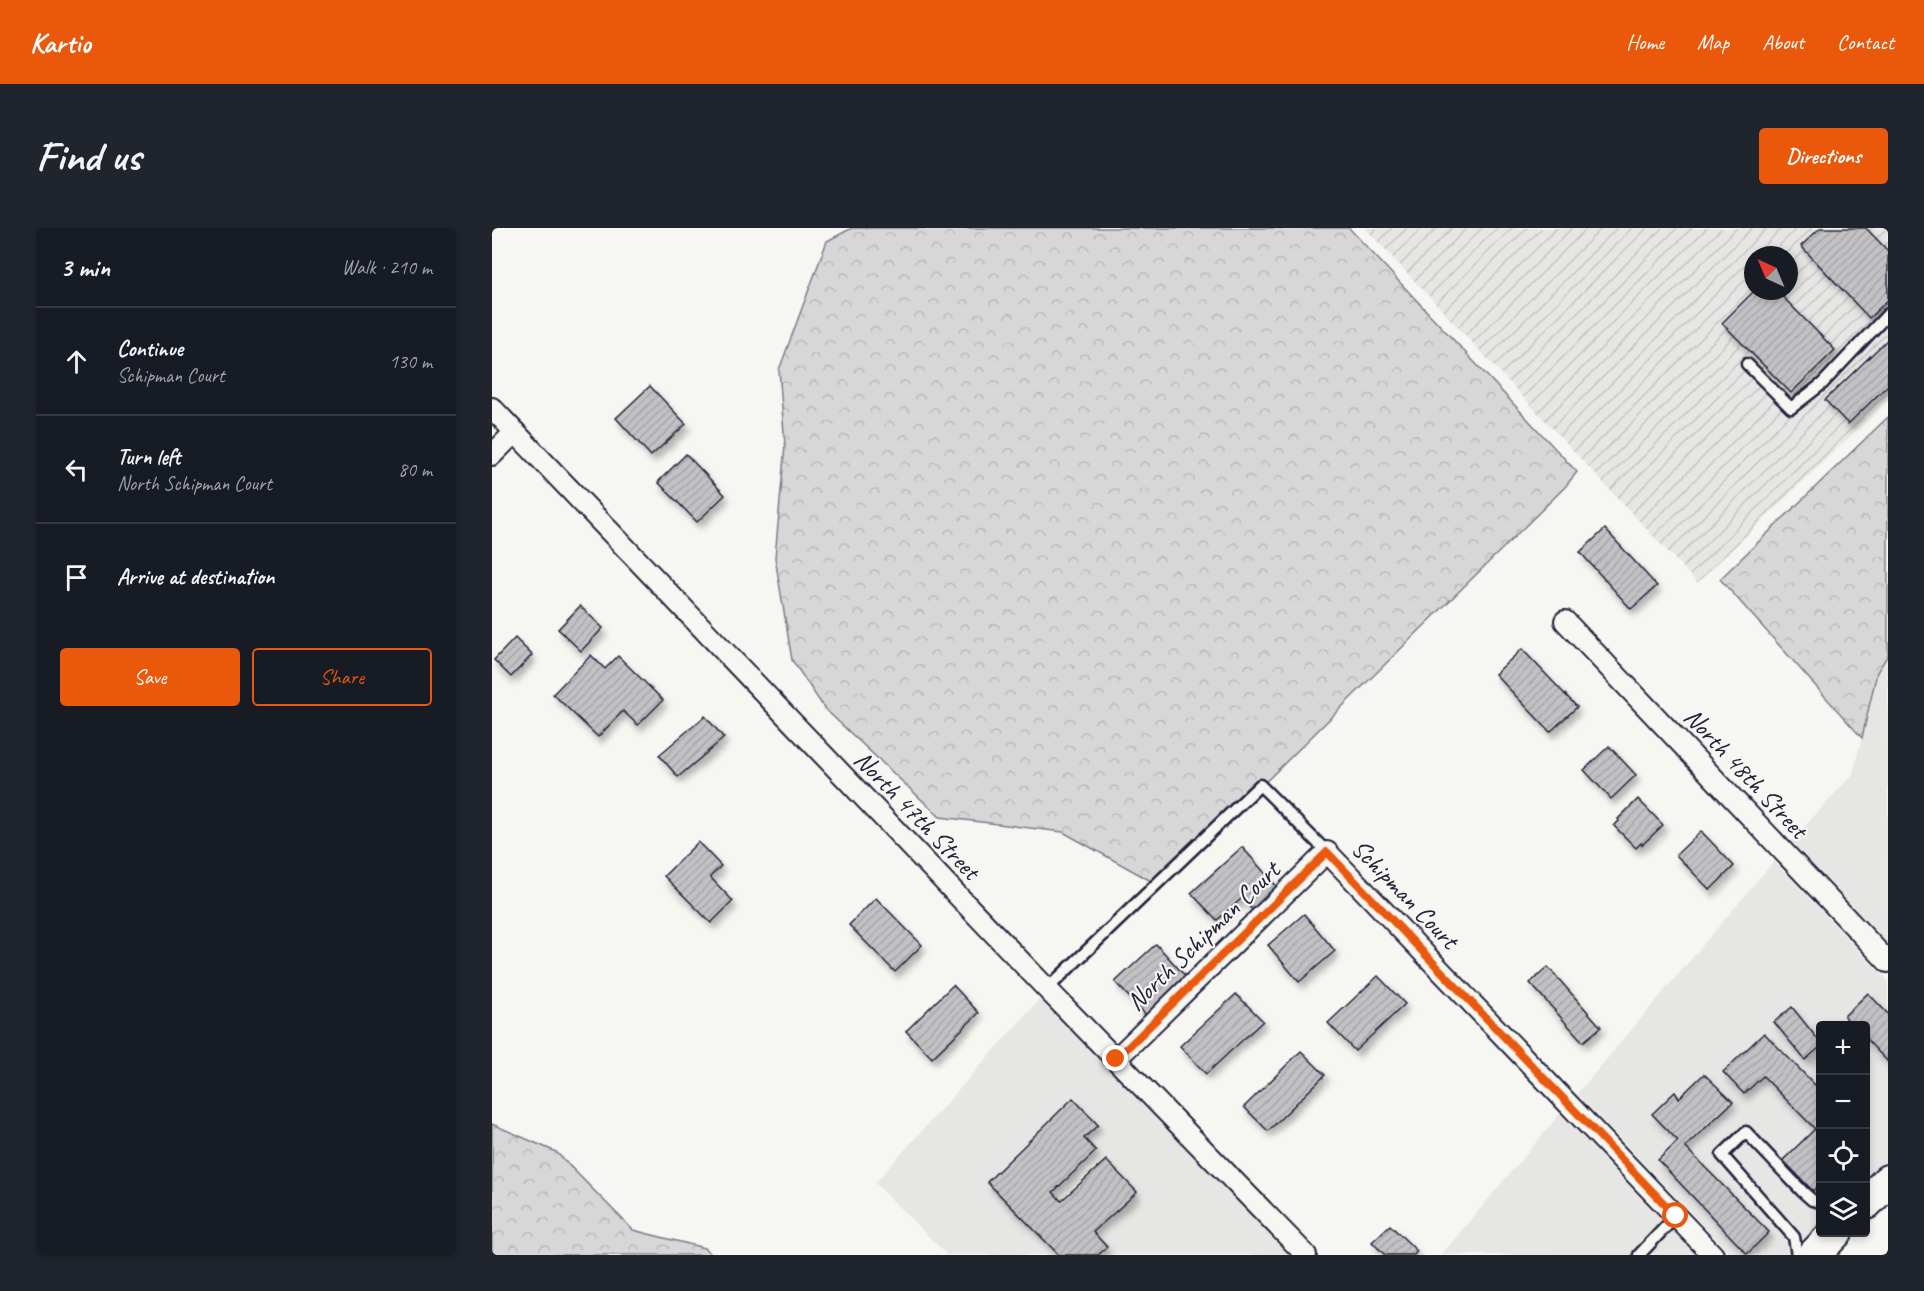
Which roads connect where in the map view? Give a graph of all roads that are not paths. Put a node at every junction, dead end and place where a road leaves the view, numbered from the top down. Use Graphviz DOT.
graph roads {
  1 [pos="1888,314"];
  2 [pos="1746,364"];
  3 [pos="492,408"];
  4 [pos="515,432"];
  5 [pos="492,455"];
  6 [pos="1565,621"];
  7 [pos="1327,852"];
  8 [pos="1888,962"];
  9 [pos="1047,989"];
  10 [pos="1116,1059"];
  11 [pos="1888,1181"];
  12 [pos="1870,1199"];
  13 [pos="1816,1201"];
  14 [pos="1676,1216"];
  15 [pos="1832,1237"];
  16 [pos="1306,1255"];
  17 [pos="1639,1255"];
  18 [pos="1713,1255"];
  19 [pos="1797,1255"];
  20 [pos="1814,1255"];
  1 -- 2 [label="lane"];
  3 -- 4 [label="street, North 47th Street"];
  4 -- 5 [label="street"];
  4 -- 9 [label="street, North 47th Street"];
  6 -- 8 [label="street, North 48th Street"];
  7 -- 9 [label="lane, Schipman Court"];
  7 -- 10 [label="street, North Schipman Court"];
  7 -- 14 [label="street, Schipman Court"];
  9 -- 10 [label="street, North 47th Street"];
  10 -- 16 [label="street, North 47th Street"];
  11 -- 12 [label="main road"];
  13 -- 19 [label="lane"];
  14 -- 17 [label="lane"];
  14 -- 18 [label="street, Schipman Court"];
  15 -- 20 [label="main road"];
}
